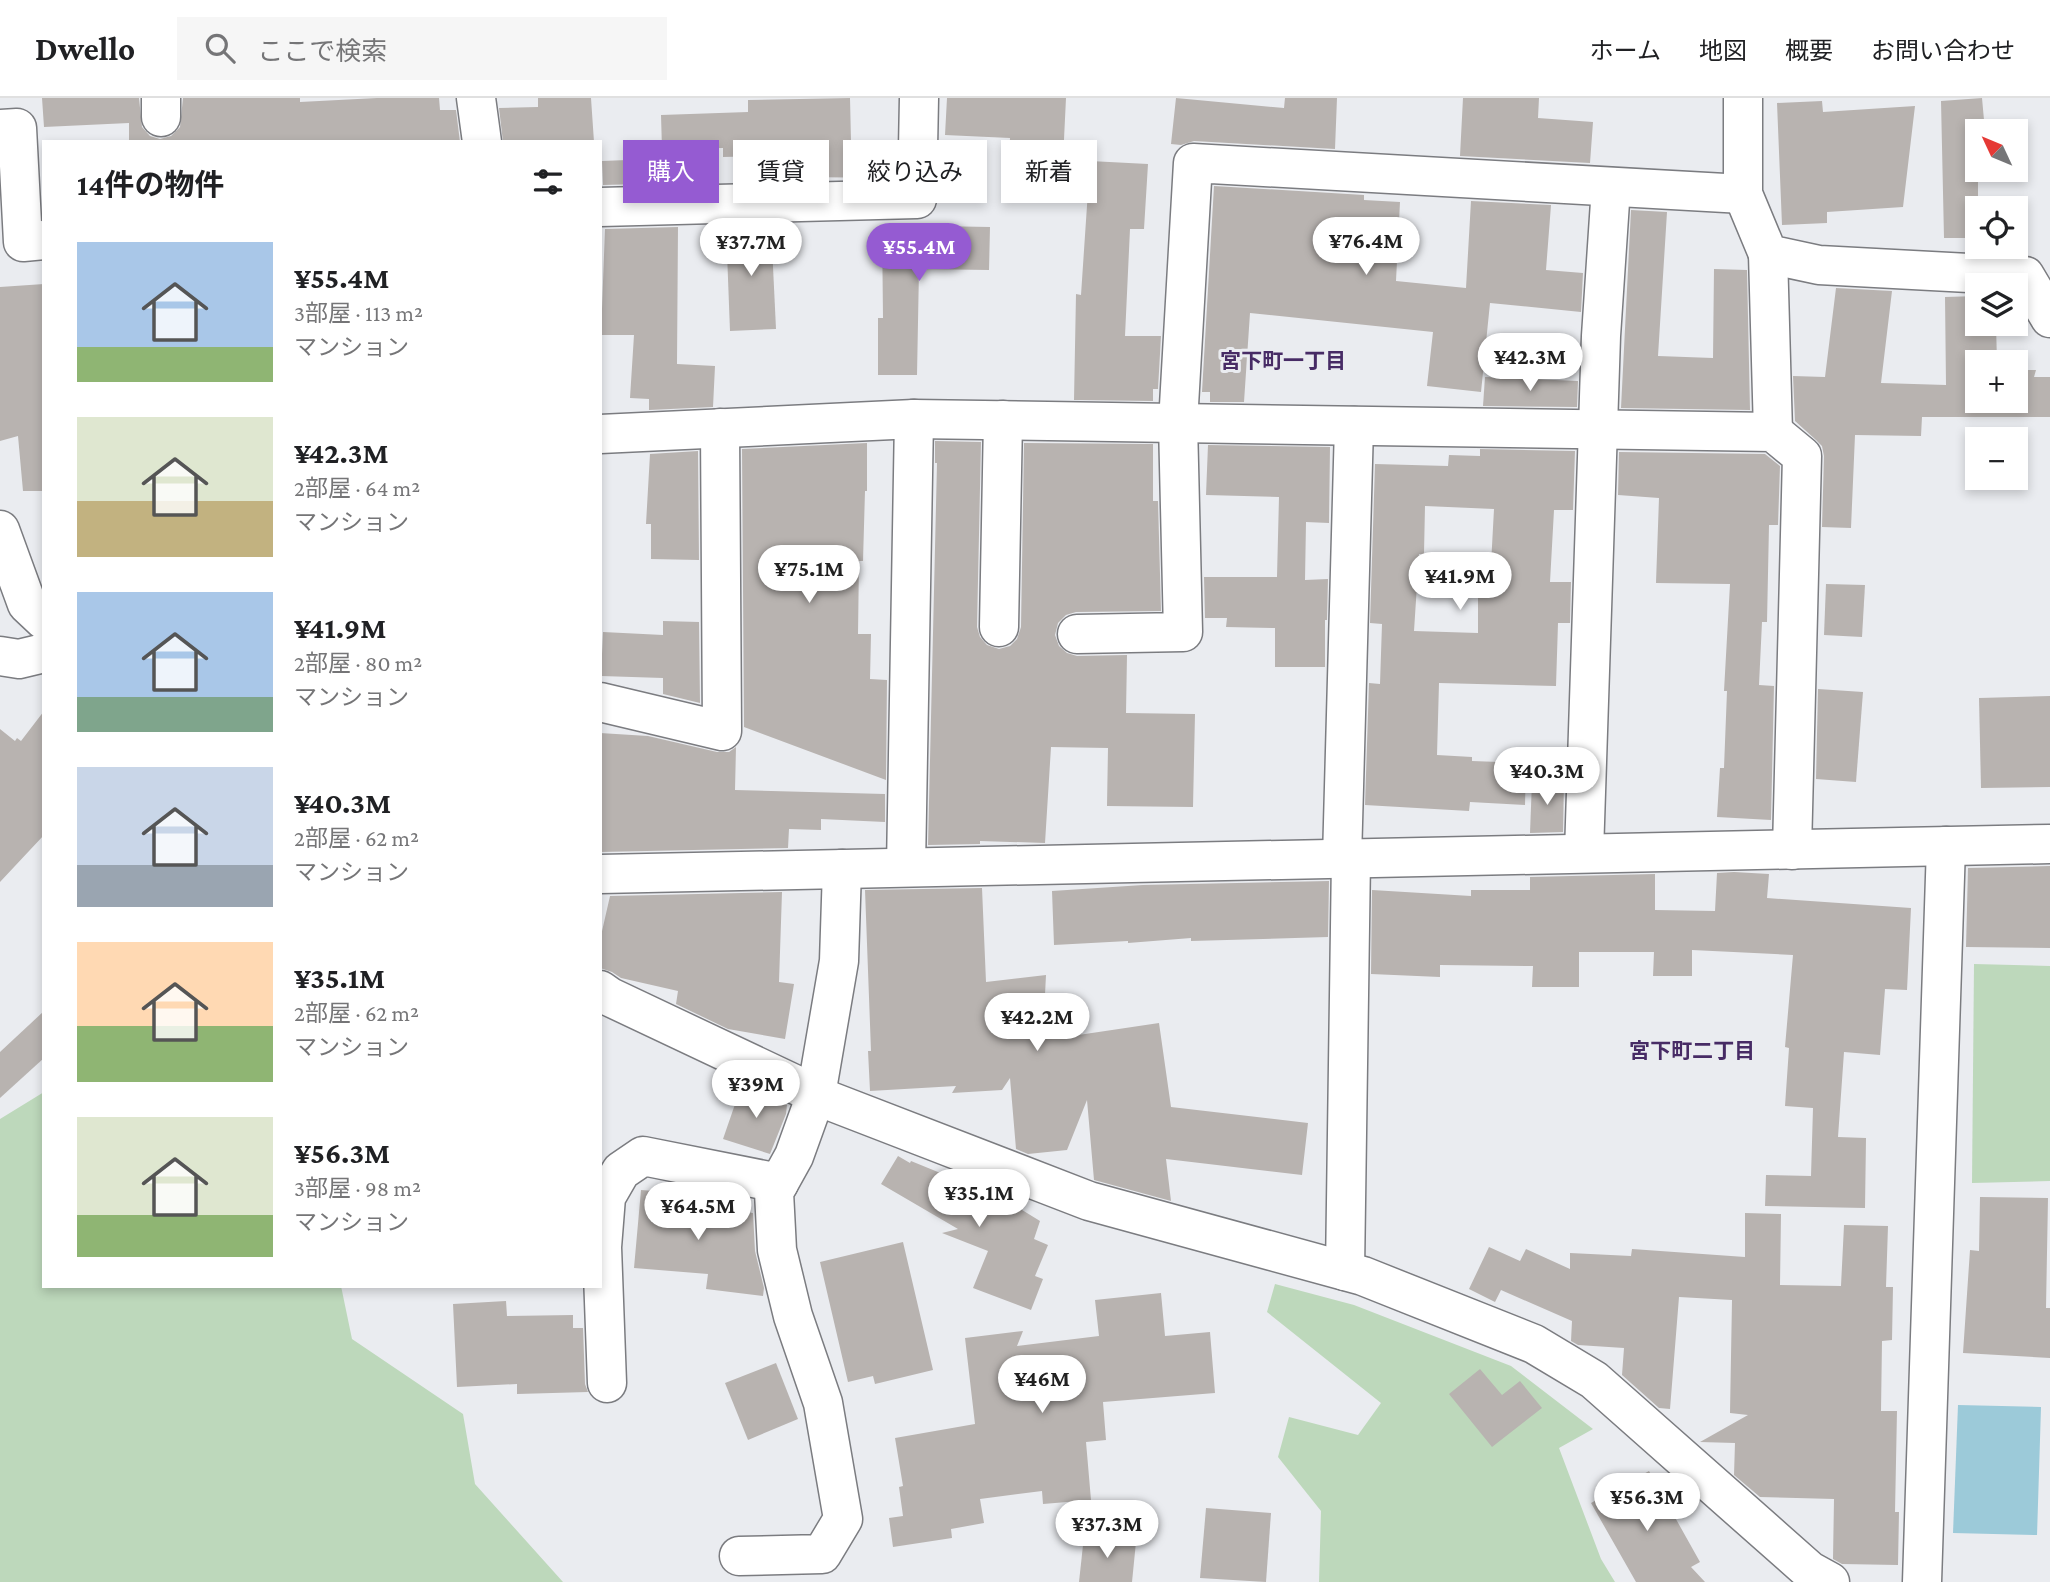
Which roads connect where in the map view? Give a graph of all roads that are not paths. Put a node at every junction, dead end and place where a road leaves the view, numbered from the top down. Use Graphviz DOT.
graph roads {
  1 [pos="476,98"];
  2 [pos="919,98"];
  3 [pos="1743,98"];
  4 [pos="0,129"];
  5 [pos="482,140"];
  6 [pos="1611,187"];
  7 [pos="1743,194"];
  8 [pos="602,207"];
  9 [pos="42,240"];
  10 [pos="1768,254"];
  11 [pos="2050,318"];
  12 [pos="914,419"];
  13 [pos="1003,420"];
  14 [pos="1178,423"];
  15 [pos="1354,426"];
  16 [pos="720,428"];
  17 [pos="1598,430"];
  18 [pos="1773,432"];
  19 [pos="602,434"];
  20 [pos="0,530"];
  21 [pos="42,618"];
  22 [pos="999,627"];
  23 [pos="1077,634"];
  24 [pos="42,653"];
  25 [pos="0,656"];
  26 [pos="602,702"];
  27 [pos="2050,844"];
  28 [pos="1946,846"];
  29 [pos="1792,849"];
  30 [pos="1584,853"];
  31 [pos="1346,859"];
  32 [pos="906,867"];
  33 [pos="842,869"];
  34 [pos="602,874"];
  35 [pos="602,991"];
  36 [pos="816,1095"];
  37 [pos="779,1183"];
  38 [pos="1345,1271"];
  39 [pos="607,1383"];
  40 [pos="739,1556"];
  41 [pos="1830,1582"];
  42 [pos="1922,1582"];
  1 -- 5 [label="street"];
  2 -- 8 [label="street"];
  3 -- 7 [label="street"];
  4 -- 9 [label="street"];
  6 -- 7 [label="street"];
  6 -- 14 [label="street"];
  6 -- 17 [label="street"];
  7 -- 10 [label="street"];
  10 -- 11 [label="street"];
  10 -- 18 [label="street"];
  12 -- 13 [label="street"];
  12 -- 16 [label="street"];
  12 -- 32 [label="street"];
  13 -- 14 [label="street"];
  13 -- 22 [label="street"];
  14 -- 15 [label="street"];
  14 -- 23 [label="street"];
  15 -- 17 [label="street"];
  15 -- 31 [label="street"];
  16 -- 19 [label="street"];
  16 -- 26 [label="street"];
  17 -- 18 [label="street"];
  17 -- 30 [label="street"];
  18 -- 29 [label="street"];
  20 -- 21 [label="street"];
  24 -- 25 [label="street"];
  27 -- 28 [label="street"];
  28 -- 29 [label="street"];
  28 -- 42 [label="street"];
  29 -- 30 [label="street"];
  30 -- 31 [label="street"];
  31 -- 32 [label="street"];
  31 -- 38 [label="street"];
  32 -- 33 [label="street"];
  33 -- 34 [label="street"];
  33 -- 36 [label="street"];
  35 -- 36 [label="street"];
  36 -- 37 [label="street"];
  36 -- 38 [label="street"];
  37 -- 39 [label="street"];
  37 -- 40 [label="street"];
  38 -- 41 [label="street"];
}
